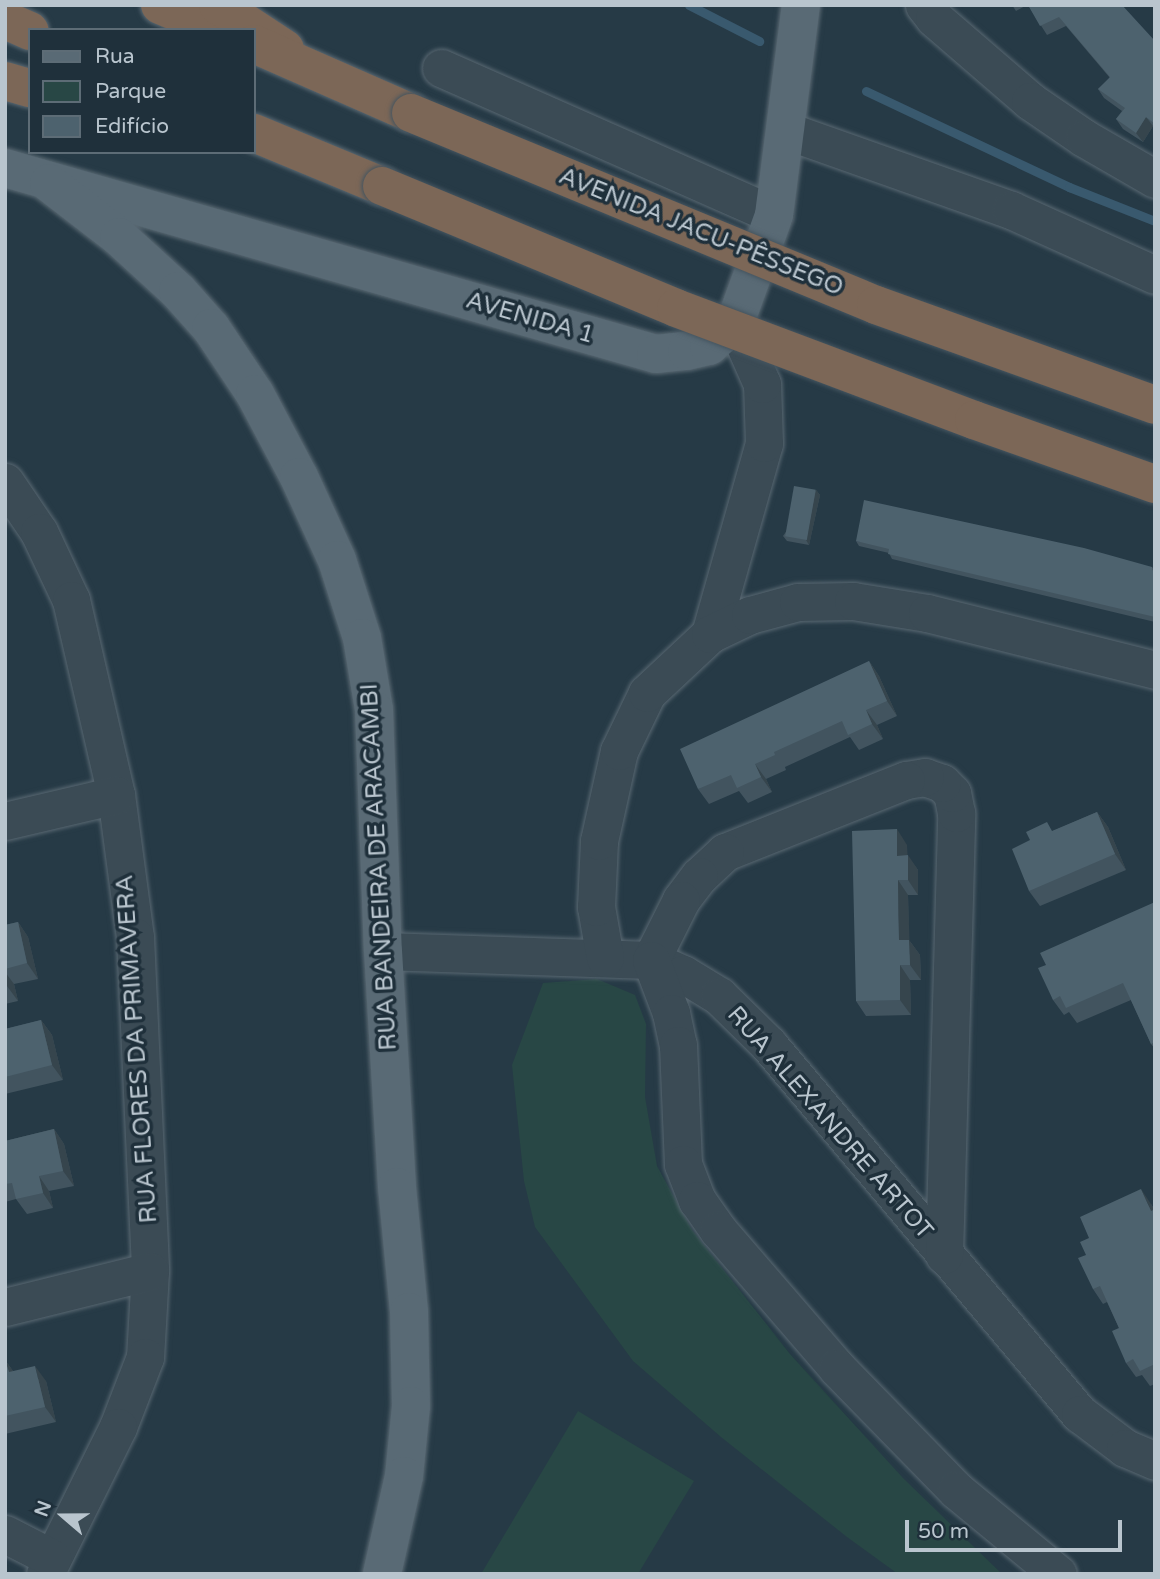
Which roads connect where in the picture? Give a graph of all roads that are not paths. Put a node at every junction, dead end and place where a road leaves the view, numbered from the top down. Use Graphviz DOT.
graph roads {
  1 [pos="160,5"];
  2 [pos="218,5"];
  3 [pos="801,5"];
  4 [pos="924,5"];
  5 [pos="5,20"];
  6 [pos="214,28"];
  7 [pos="253,28"];
  8 [pos="256,30"];
  9 [pos="28,31"];
  10 [pos="256,45"];
  11 [pos="441,68"];
  12 [pos="319,71"];
  13 [pos="5,81"];
  14 [pos="28,87"];
  15 [pos="785,130"];
  16 [pos="262,139"];
  17 [pos="5,168"];
  18 [pos="1155,179"];
  19 [pos="49,183"];
  20 [pos="774,215"];
  21 [pos="201,226"];
  22 [pos="1155,275"];
  23 [pos="178,291"];
  24 [pos="735,323"];
  25 [pos="1155,405"];
  26 [pos="5,482"];
  27 [pos="1155,484"];
  28 [pos="710,634"];
  29 [pos="1155,670"];
  30 [pos="116,795"];
  31 [pos="5,821"];
  32 [pos="383,951"];
  33 [pos="605,958"];
  34 [pos="651,960"];
  35 [pos="944,1255"];
  36 [pos="150,1271"];
  37 [pos="5,1307"];
  38 [pos="1155,1461"];
  39 [pos="5,1534"];
  40 [pos="49,1566"];
  41 [pos="382,1574"];
  42 [pos="1058,1574"];
  1 -- 6 [label="highway"];
  2 -- 7 [label="highway"];
  3 -- 15 [label="main road, AVENIDA 1"];
  4 -- 18 [label="street"];
  5 -- 9 [label="highway"];
  8 -- 12 [label="highway"];
  10 -- 12 [label="highway, AVENIDA JACU-PÊSSEGO"];
  11 -- 20 [label="street"];
  12 -- 25 [label="highway, AVENIDA JACU-PÊSSEGO, bridge"];
  13 -- 14 [label="highway"];
  15 -- 20 [label="main road, AVENIDA 1"];
  15 -- 22 [label="street"];
  16 -- 27 [label="highway, bridge"];
  17 -- 19 [label="main road, AVENIDA 1"];
  19 -- 21 [label="main road, AVENIDA 1"];
  19 -- 23 [label="main road, RUA BANDEIRA DE ARACAMBI"];
  20 -- 24 [label="main road, AVENIDA 1"];
  21 -- 23 [label="main road"];
  21 -- 24 [label="main road, AVENIDA 1"];
  23 -- 32 [label="main road, RUA BANDEIRA DE ARACAMBI"];
  24 -- 28 [label="street"];
  26 -- 30 [label="street, RUA FLORES DA PRIMAVERA"];
  28 -- 29 [label="street"];
  28 -- 33 [label="street"];
  30 -- 31 [label="street"];
  30 -- 36 [label="street, RUA FLORES DA PRIMAVERA"];
  32 -- 33 [label="street, RUA ALEXANDRE ARTOT"];
  32 -- 41 [label="main road, RUA BANDEIRA DE ARACAMBI"];
  33 -- 34 [label="street, RUA ALEXANDRE ARTOT"];
  34 -- 35 [label="street, RUA ALEXANDRE ARTOT"];
  34 -- 35 [label="street"];
  34 -- 42 [label="street"];
  35 -- 38 [label="street, RUA ALEXANDRE ARTOT"];
  36 -- 37 [label="street"];
  36 -- 40 [label="street, RUA FLORES DA PRIMAVERA"];
  39 -- 40 [label="street"];
}
